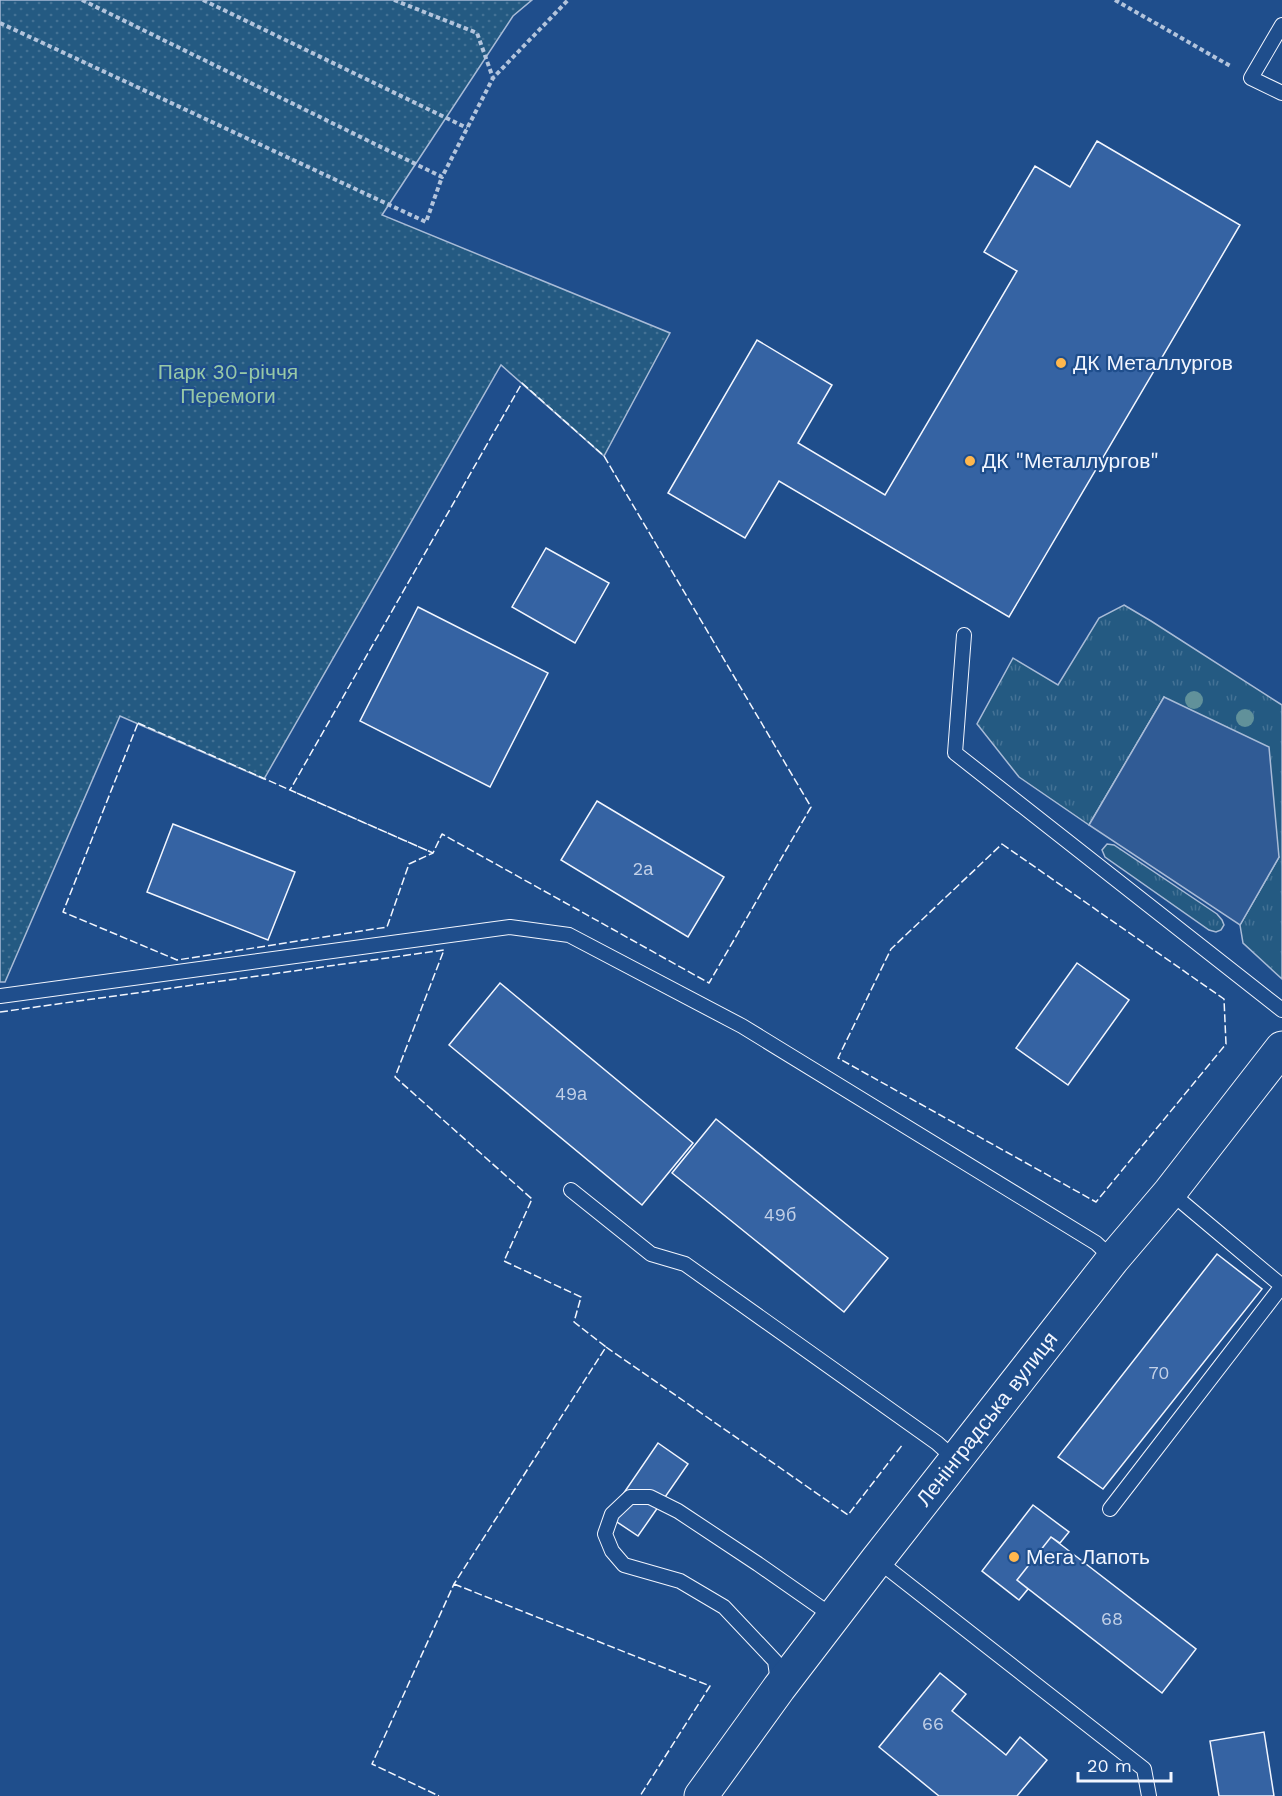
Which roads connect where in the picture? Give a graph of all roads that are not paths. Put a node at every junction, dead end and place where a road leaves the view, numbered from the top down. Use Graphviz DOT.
graph roads {
  1 [pos="1282,25"];
  2 [pos="1282,93"];
  3 [pos="964,635"];
  4 [pos="0,996"];
  5 [pos="1282,1010"];
  6 [pos="1282,1048"];
  7 [pos="570,1190"];
  8 [pos="1170,1192"];
  9 [pos="1113,1259"];
  10 [pos="1282,1286"];
  11 [pos="956,1460"];
  12 [pos="1110,1509"];
  13 [pos="877,1560"];
  14 [pos="834,1617"];
  15 [pos="779,1688"];
  16 [pos="701,1796"];
  17 [pos="1149,1796"];
  1 -- 2 [label="lane"];
  3 -- 5 [label="lane"];
  4 -- 9 [label="lane"];
  6 -- 8 [label="street, Ленінградська вулиця"];
  7 -- 11 [label="lane"];
  8 -- 9 [label="street, Ленінградська вулиця"];
  8 -- 10 [label="lane"];
  9 -- 11 [label="street, Ленінградська вулиця"];
  10 -- 12 [label="lane"];
  11 -- 13 [label="street, Ленінградська вулиця"];
  13 -- 14 [label="street, Ленінградська вулиця"];
  13 -- 17 [label="lane"];
  14 -- 15 [label="street, Ленінградська вулиця"];
  14 -- 15 [label="lane"];
  15 -- 16 [label="street, Ленінградська вулиця"];
}
